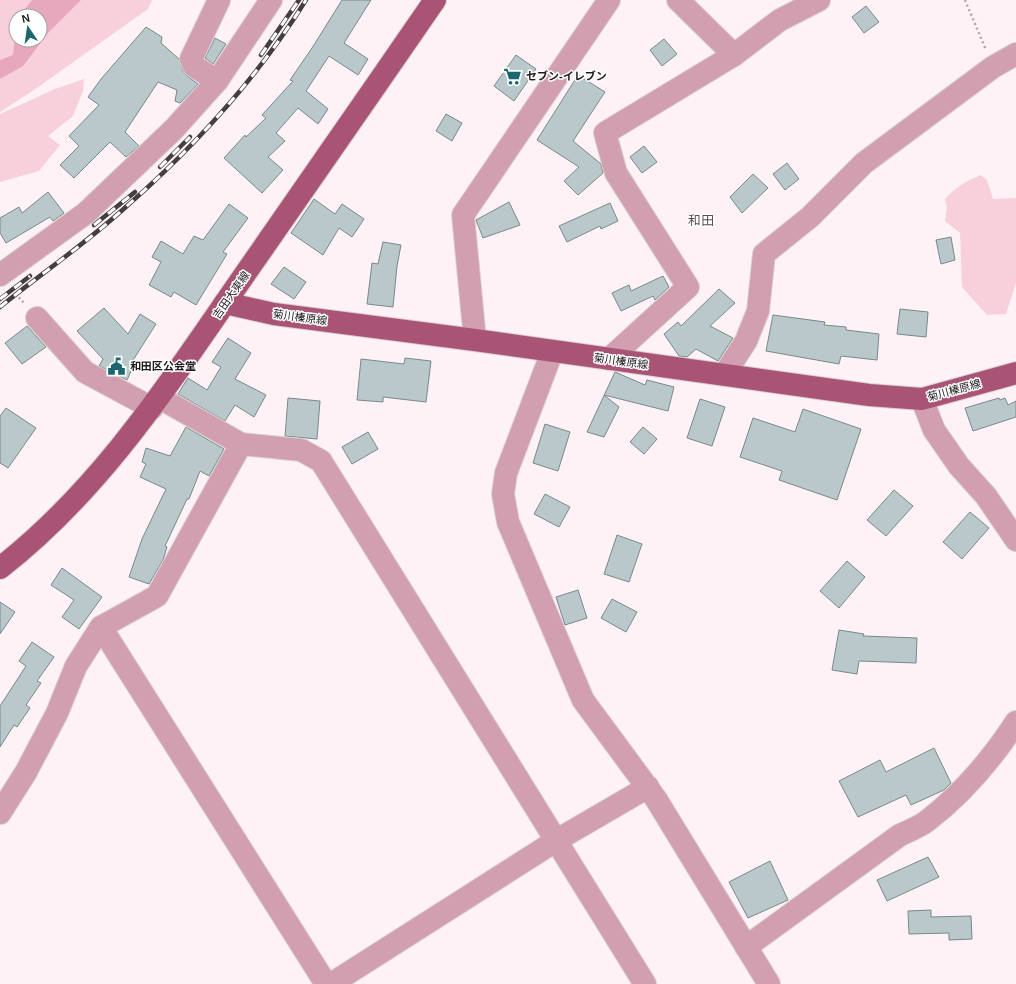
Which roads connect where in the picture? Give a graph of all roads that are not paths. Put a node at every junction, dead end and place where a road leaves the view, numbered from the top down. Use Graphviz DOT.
graph roads {
  1 [pos="219,0"];
  2 [pos="270,0"];
  3 [pos="435,0"];
  4 [pos="609,0"];
  5 [pos="678,0"];
  6 [pos="819,0"];
  7 [pos="1016,54"];
  8 [pos="734,55"];
  9 [pos="216,81"];
  10 [pos="3,283"];
  11 [pos="225,303"];
  12 [pos="37,318"];
  13 [pos="475,340"];
  14 [pos="552,352"];
  15 [pos="609,359"];
  16 [pos="1016,374"];
  17 [pos="724,375"];
  18 [pos="922,399"];
  19 [pos="156,403"];
  20 [pos="241,444"];
  21 [pos="1016,540"];
  22 [pos="0,568"];
  23 [pos="101,627"];
  24 [pos="1016,722"];
  25 [pos="648,787"];
  26 [pos="0,814"];
  27 [pos="557,840"];
  28 [pos="746,947"];
  29 [pos="326,984"];
  30 [pos="331,984"];
  31 [pos="645,984"];
  32 [pos="768,984"];
  1 -- 9 [label="street"];
  2 -- 9 [label="street"];
  3 -- 11 [label="main road, 吉田大東線"];
  4 -- 13 [label="street"];
  5 -- 8 [label="street"];
  6 -- 8 [label="street"];
  7 -- 17 [label="street"];
  8 -- 15 [label="street"];
  9 -- 10 [label="street"];
  11 -- 13 [label="main road, 菊川榛原線"];
  11 -- 19 [label="main road, 吉田大東線"];
  12 -- 19 [label="street"];
  13 -- 14 [label="main road, 菊川榛原線"];
  14 -- 15 [label="main road, 菊川榛原線"];
  14 -- 25 [label="street"];
  15 -- 17 [label="main road, 菊川榛原線"];
  16 -- 18 [label="main road, 菊川榛原線"];
  17 -- 18 [label="main road, 菊川榛原線"];
  18 -- 21 [label="street"];
  19 -- 20 [label="street"];
  19 -- 22 [label="main road, 吉田大東線"];
  20 -- 23 [label="street"];
  20 -- 27 [label="street"];
  23 -- 26 [label="street"];
  23 -- 29 [label="street"];
  24 -- 28 [label="street"];
  25 -- 27 [label="street"];
  25 -- 28 [label="street"];
  27 -- 30 [label="street"];
  27 -- 31 [label="street"];
  28 -- 32 [label="street"];
}
